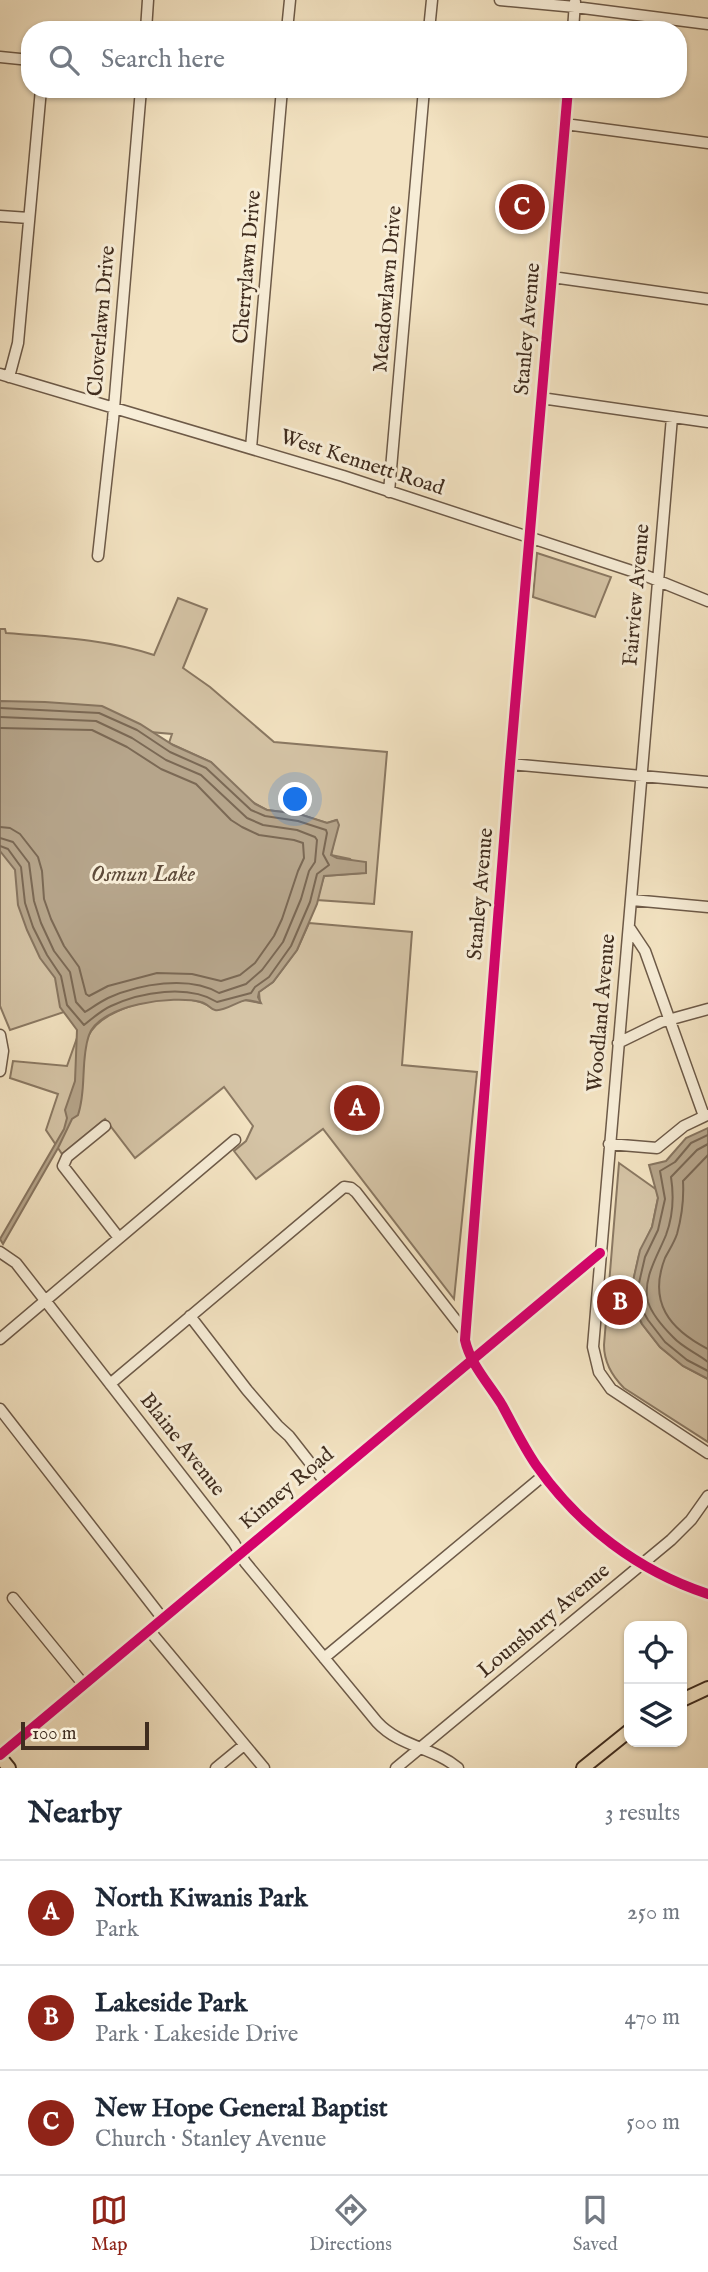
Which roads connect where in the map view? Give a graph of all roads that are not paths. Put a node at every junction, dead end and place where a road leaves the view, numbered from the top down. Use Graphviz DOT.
graph roads {
  1 [pos="148,0"];
  2 [pos="290,0"];
  3 [pos="432,0"];
  4 [pos="500,0"];
  5 [pos="575,3"];
  6 [pos="147,21"];
  7 [pos="289,21"];
  8 [pos="430,21"];
  9 [pos="574,21"];
  10 [pos="708,24"];
  11 [pos="0,57"];
  12 [pos="21,59"];
  13 [pos="40,98"];
  14 [pos="140,98"];
  15 [pos="281,98"];
  16 [pos="423,98"];
  17 [pos="567,98"];
  18 [pos="565,124"];
  19 [pos="708,143"];
  20 [pos="0,216"];
  21 [pos="29,218"];
  22 [pos="552,277"];
  23 [pos="708,299"];
  24 [pos="4,376"];
  25 [pos="541,398"];
  26 [pos="114,408"];
  27 [pos="672,417"];
  28 [pos="708,422"];
  29 [pos="251,448"];
  30 [pos="390,492"];
  31 [pos="529,537"];
  32 [pos="98,556"];
  33 [pos="657,579"];
  34 [pos="708,601"];
  35 [pos="510,764"];
  36 [pos="641,776"];
  37 [pos="708,782"];
  38 [pos="632,900"];
  39 [pos="708,907"];
  40 [pos="629,927"];
  41 [pos="708,1009"];
  42 [pos="670,1019"];
  43 [pos="0,1035"];
  44 [pos="618,1043"];
  45 [pos="0,1071"];
  46 [pos="706,1116"];
  47 [pos="105,1126"];
  48 [pos="235,1140"];
  49 [pos="609,1144"];
  50 [pos="119,1238"];
  51 [pos="0,1252"];
  52 [pos="600,1252"];
  53 [pos="45,1300"];
  54 [pos="190,1316"];
  55 [pos="465,1332"];
  56 [pos="0,1339"];
  57 [pos="472,1359"];
  58 [pos="110,1384"];
  59 [pos="0,1409"];
  60 [pos="708,1454"];
  61 [pos="544,1475"];
  62 [pos="325,1482"];
  63 [pos="708,1496"];
  64 [pos="240,1554"];
  65 [pos="642,1564"];
  66 [pos="708,1594"];
  67 [pos="13,1598"];
  68 [pos="163,1619"];
  69 [pos="149,1630"];
  70 [pos="324,1658"];
  71 [pos="84,1685"];
  72 [pos="708,1688"];
  73 [pos="687,1698"];
  74 [pos="624,1735"];
  75 [pos="244,1745"];
  76 [pos="419,1749"];
  77 [pos="0,1756"];
  78 [pos="9,1768"];
  79 [pos="216,1768"];
  80 [pos="264,1768"];
  81 [pos="396,1768"];
  82 [pos="458,1768"];
  83 [pos="583,1768"];
  1 -- 6 [label="street"];
  2 -- 7 [label="street"];
  3 -- 8 [label="street"];
  4 -- 5 [label="street"];
  5 -- 9 [label="street"];
  5 -- 10 [label="street"];
  11 -- 12 [label="street"];
  13 -- 21 [label="street"];
  14 -- 26 [label="street, Cloverlawn Drive"];
  15 -- 29 [label="street, Cherrylawn Drive"];
  16 -- 30 [label="street, Meadowlawn Drive"];
  17 -- 18 [label="street, Stanley Avenue"];
  18 -- 19 [label="street"];
  18 -- 22 [label="street, Stanley Avenue"];
  20 -- 21 [label="street"];
  21 -- 24 [label="street"];
  22 -- 23 [label="street"];
  22 -- 25 [label="street, Stanley Avenue"];
  24 -- 26 [label="street, West Kennett Road"];
  25 -- 27 [label="street"];
  25 -- 31 [label="street, Stanley Avenue"];
  26 -- 29 [label="street, West Kennett Road"];
  26 -- 32 [label="street, Cloverlawn Drive"];
  27 -- 28 [label="street"];
  27 -- 33 [label="street, Fairview Avenue"];
  29 -- 30 [label="street, West Kennett Road"];
  30 -- 31 [label="street, West Kennett Road"];
  31 -- 33 [label="street, West Kennett Road"];
  31 -- 35 [label="street, Stanley Avenue"];
  33 -- 34 [label="street, West Kennett Road"];
  33 -- 36 [label="street, Fairview Avenue"];
  35 -- 36 [label="street"];
  35 -- 55 [label="street, Stanley Avenue"];
  36 -- 37 [label="street"];
  36 -- 38 [label="street, Woodland Avenue"];
  38 -- 39 [label="street"];
  38 -- 40 [label="street, Woodland Avenue"];
  40 -- 42 [label="street"];
  40 -- 44 [label="street, Woodland Avenue"];
  41 -- 42 [label="street"];
  42 -- 44 [label="street"];
  42 -- 46 [label="street"];
  43 -- 45 [label="street"];
  44 -- 49 [label="street, Woodland Avenue"];
  46 -- 49 [label="street"];
  47 -- 50 [label="street"];
  48 -- 50 [label="street"];
  49 -- 52 [label="street, Woodland Avenue"];
  50 -- 53 [label="street"];
  51 -- 53 [label="street, Blaine Avenue"];
  52 -- 57 [label="street, Kinney Road"];
  52 -- 60 [label="street, Woodland Avenue"];
  53 -- 56 [label="street"];
  53 -- 58 [label="street, Blaine Avenue"];
  54 -- 55 [label="street"];
  54 -- 58 [label="street"];
  54 -- 62 [label="street"];
  55 -- 57 [label="street, Stanley Avenue"];
  57 -- 61 [label="street, Stanley Avenue"];
  57 -- 62 [label="street, Kinney Road"];
  58 -- 64 [label="street, Blaine Avenue"];
  59 -- 68 [label="street"];
  61 -- 65 [label="street, Stanley Avenue"];
  61 -- 70 [label="street"];
  62 -- 64 [label="street, Kinney Road"];
  63 -- 65 [label="street, Lounsbury Avenue"];
  64 -- 68 [label="street, Kinney Road"];
  64 -- 70 [label="street, Blaine Avenue"];
  65 -- 66 [label="street, Stanley Avenue"];
  65 -- 76 [label="street, Lounsbury Avenue"];
  67 -- 71 [label="street"];
  68 -- 69 [label="street, Kinney Road"];
  69 -- 71 [label="street, Kinney Road"];
  69 -- 75 [label="street"];
  70 -- 76 [label="street, Blaine Avenue"];
  71 -- 77 [label="street, Kinney Road"];
  72 -- 73 [label="main road"];
  74 -- 83 [label="main road"];
  75 -- 79 [label="street"];
  75 -- 80 [label="street"];
  76 -- 81 [label="street, Lounsbury Avenue"];
  76 -- 82 [label="street, Blaine Avenue"];
  77 -- 78 [label="main road"];
}
